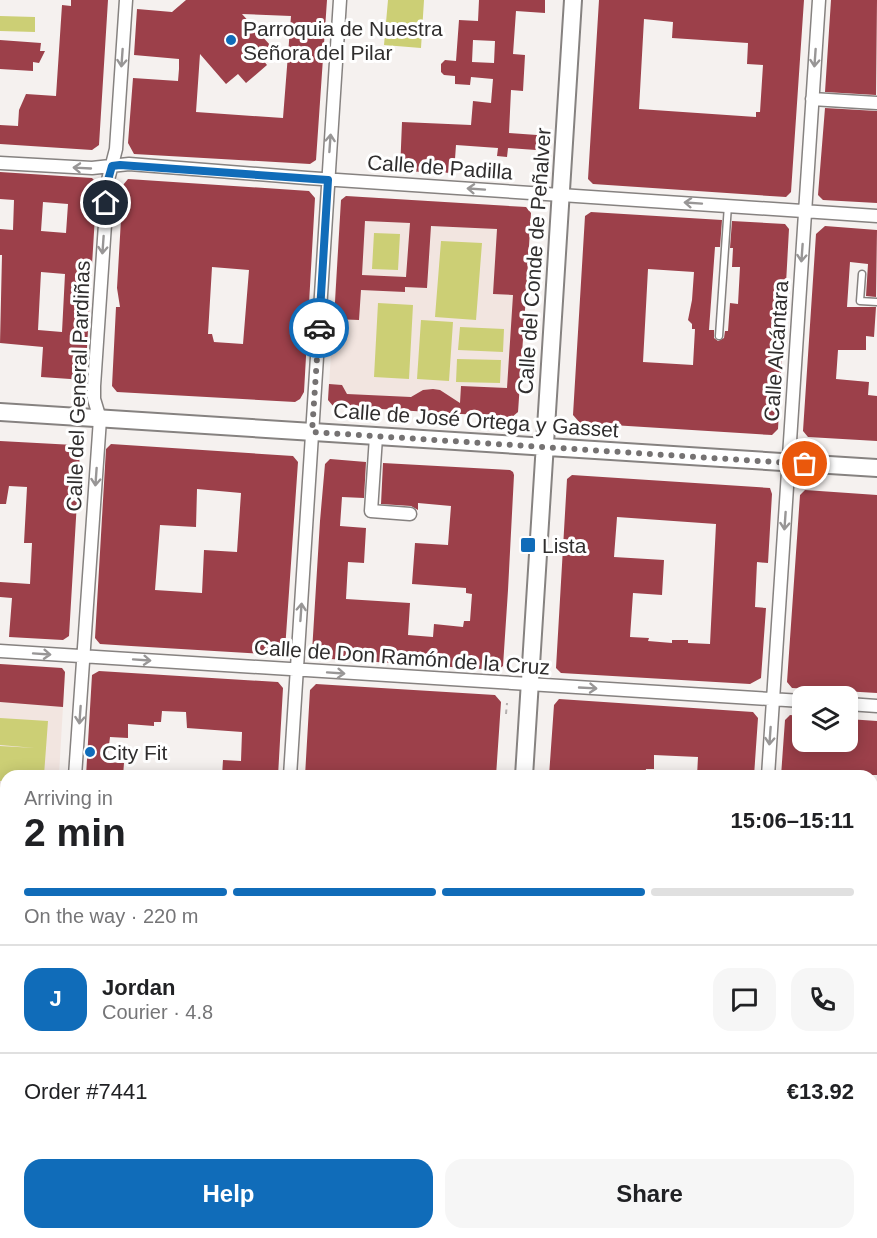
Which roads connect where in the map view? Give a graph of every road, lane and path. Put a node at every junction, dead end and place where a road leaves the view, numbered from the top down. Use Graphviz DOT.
graph roads {
  1 [pos="126,0"];
  2 [pos="340,0"];
  3 [pos="573,0"];
  4 [pos="819,0"];
  5 [pos="812,99"];
  6 [pos="877,103"];
  7 [pos="0,163"];
  8 [pos="112,166"];
  9 [pos="328,180"];
  10 [pos="561,194"];
  11 [pos="728,205"];
  12 [pos="805,212"];
  13 [pos="877,216"];
  14 [pos="862,274"];
  15 [pos="877,302"];
  16 [pos="719,336"];
  17 [pos="0,412"];
  18 [pos="100,419"];
  19 [pos="312,432"];
  20 [pos="376,436"];
  21 [pos="545,447"];
  22 [pos="788,462"];
  23 [pos="877,468"];
  24 [pos="410,514"];
  25 [pos="0,651"];
  26 [pos="84,656"];
  27 [pos="297,670"];
  28 [pos="530,685"];
  29 [pos="773,699"];
  30 [pos="792,700"];
  31 [pos="507,703"];
  32 [pos="858,705"];
  33 [pos="877,706"];
  34 [pos="506,714"];
  35 [pos="75,770"];
  36 [pos="290,770"];
  37 [pos="524,770"];
  38 [pos="768,770"];
  1 -- 8 [label="street, Calle del General Pardiñas, one-way"];
  9 -- 2 [label="street, one-way"];
  3 -- 10 [label="street, Calle del Conde de Peñalver"];
  4 -- 5 [label="street, Calle Alcántara, one-way"];
  5 -- 6 [label="street"];
  5 -- 12 [label="street, Calle Alcántara"];
  8 -- 7 [label="street, Calle de Padilla, one-way"];
  8 -- 9 [label="street, Calle de Padilla"];
  8 -- 18 [label="street, Calle del General Pardiñas, one-way"];
  10 -- 9 [label="street, Calle de Padilla, one-way"];
  9 -- 19 [label="street"];
  11 -- 10 [label="street, Calle de Padilla, one-way"];
  10 -- 21 [label="street, Calle del Conde de Peñalver"];
  11 -- 12 [label="street, Calle de Padilla"];
  11 -- 16 [label="lane"];
  12 -- 13 [label="street, Calle de Padilla"];
  12 -- 22 [label="street, Calle Alcántara, one-way"];
  14 -- 15 [label="lane"];
  17 -- 18 [label="street, Calle de José Ortega y Gasset"];
  18 -- 19 [label="street, Calle de José Ortega y Gasset"];
  18 -- 26 [label="street, Calle del General Pardiñas, one-way"];
  19 -- 20 [label="street, Calle de José Ortega y Gasset"];
  27 -- 19 [label="street, one-way"];
  20 -- 21 [label="street, Calle de José Ortega y Gasset"];
  20 -- 24 [label="street"];
  21 -- 22 [label="street, Calle de José Ortega y Gasset"];
  21 -- 28 [label="street, Calle del Conde de Peñalver"];
  22 -- 23 [label="street, Calle de José Ortega y Gasset"];
  22 -- 29 [label="street, Calle Alcántara, one-way"];
  25 -- 26 [label="street, Calle de Don Ramón de la Cruz, one-way"];
  26 -- 27 [label="street, Calle de Don Ramón de la Cruz, one-way"];
  26 -- 35 [label="street, Calle del General Pardiñas, one-way"];
  27 -- 28 [label="street, Calle de Don Ramón de la Cruz, one-way"];
  27 -- 36 [label="street"];
  28 -- 29 [label="street, Calle de Don Ramón de la Cruz, one-way"];
  28 -- 37 [label="street, Calle del Conde de Peñalver"];
  29 -- 30 [label="street, Calle de Don Ramón de la Cruz"];
  29 -- 38 [label="street, Calle Alcántara, one-way"];
  31 -- 34 [label="path"];
  32 -- 33 [label="street"];
}
